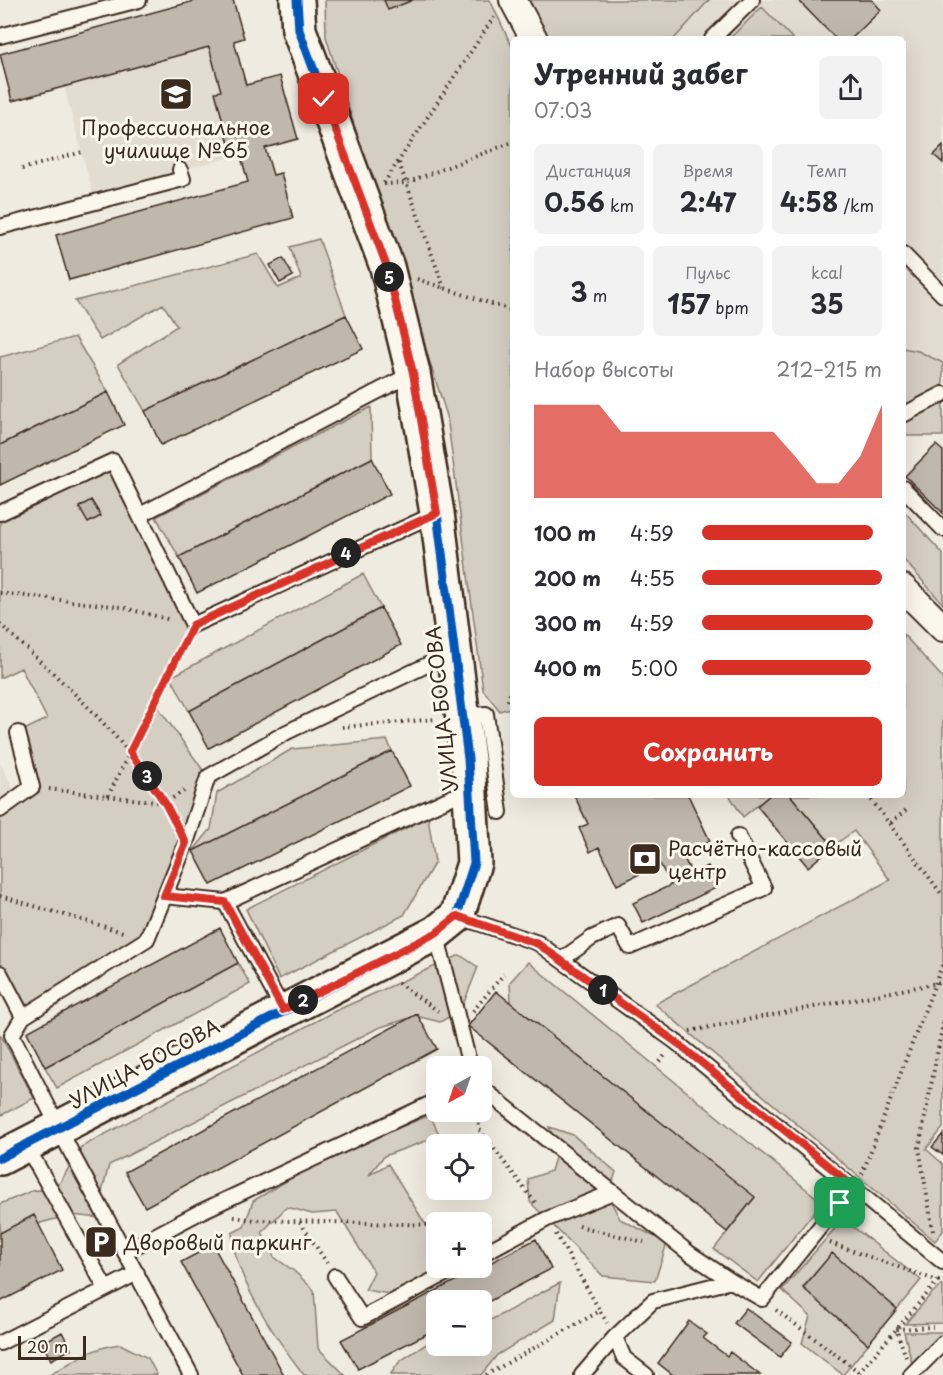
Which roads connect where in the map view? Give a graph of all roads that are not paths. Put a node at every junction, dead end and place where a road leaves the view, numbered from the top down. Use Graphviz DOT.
graph roads {
  1 [pos="139,0"];
  2 [pos="297,0"];
  3 [pos="752,0"];
  4 [pos="507,4"];
  5 [pos="0,36"];
  6 [pos="532,36"];
  7 [pos="715,36"];
  8 [pos="180,170"];
  9 [pos="0,227"];
  10 [pos="906,257"];
  11 [pos="943,295"];
  12 [pos="413,373"];
  13 [pos="943,394"];
  14 [pos="906,413"];
  15 [pos="906,491"];
  16 [pos="0,513"];
  17 [pos="437,513"];
  18 [pos="140,515"];
  19 [pos="943,529"];
  20 [pos="906,591"];
  21 [pos="943,628"];
  22 [pos="454,652"];
  23 [pos="472,716"];
  24 [pos="18,733"];
  25 [pos="469,793"];
  26 [pos="0,810"];
  27 [pos="500,812"];
  28 [pos="738,836"];
  29 [pos="164,896"];
  30 [pos="225,902"];
  31 [pos="446,924"];
  32 [pos="561,960"];
  33 [pos="0,973"];
  34 [pos="283,1010"];
  35 [pos="23,1017"];
  36 [pos="468,1056"];
  37 [pos="492,1096"];
  38 [pos="426,1106"];
  39 [pos="58,1128"];
  40 [pos="13,1151"];
  41 [pos="857,1182"];
  42 [pos="614,1192"];
  43 [pos="492,1249"];
  44 [pos="126,1251"];
  45 [pos="943,1262"];
  46 [pos="137,1273"];
  47 [pos="335,1276"];
  48 [pos="437,1278"];
  49 [pos="731,1281"];
  50 [pos="106,1289"];
  51 [pos="615,1337"];
  52 [pos="0,1343"];
  53 [pos="943,1343"];
  54 [pos="911,1374"];
  55 [pos="191,1375"];
  56 [pos="582,1375"];
  57 [pos="646,1375"];
  1 -- 5 [label="lane"];
  2 -- 12 [label="street, УЛИЦА БОСОВА"];
  3 -- 7 [label="lane"];
  4 -- 6 [label="street"];
  8 -- 9 [label="lane"];
  10 -- 11 [label="lane"];
  12 -- 17 [label="street, УЛИЦА БОСОВА"];
  12 -- 18 [label="lane"];
  13 -- 14 [label="lane"];
  15 -- 19 [label="lane"];
  16 -- 18 [label="lane"];
  17 -- 18 [label="lane"];
  17 -- 22 [label="street, УЛИЦА БОСОВА"];
  20 -- 21 [label="street"];
  22 -- 25 [label="street, УЛИЦА БОСОВА"];
  22 -- 29 [label="lane"];
  23 -- 27 [label="lane"];
  24 -- 26 [label="lane"];
  25 -- 30 [label="lane"];
  25 -- 31 [label="street, УЛИЦА БОСОВА"];
  28 -- 32 [label="lane"];
  29 -- 30 [label="lane"];
  29 -- 35 [label="lane"];
  30 -- 34 [label="lane"];
  31 -- 32 [label="lane"];
  31 -- 34 [label="street, УЛИЦА БОСОВА"];
  31 -- 36 [label="lane"];
  32 -- 41 [label="lane"];
  33 -- 35 [label="lane"];
  34 -- 39 [label="street, УЛИЦА БОСОВА"];
  35 -- 39 [label="lane"];
  37 -- 42 [label="lane"];
  38 -- 44 [label="lane"];
  39 -- 40 [label="street, УЛИЦА БОСОВА"];
  39 -- 44 [label="lane"];
  40 -- 50 [label="lane"];
  41 -- 45 [label="lane"];
  41 -- 49 [label="lane"];
  42 -- 43 [label="lane"];
  42 -- 49 [label="lane"];
  44 -- 46 [label="lane"];
  46 -- 50 [label="lane"];
  46 -- 55 [label="lane"];
  47 -- 48 [label="lane"];
  49 -- 51 [label="lane"];
  50 -- 52 [label="lane"];
  51 -- 56 [label="lane"];
  51 -- 57 [label="lane"];
  53 -- 54 [label="lane"];
}
